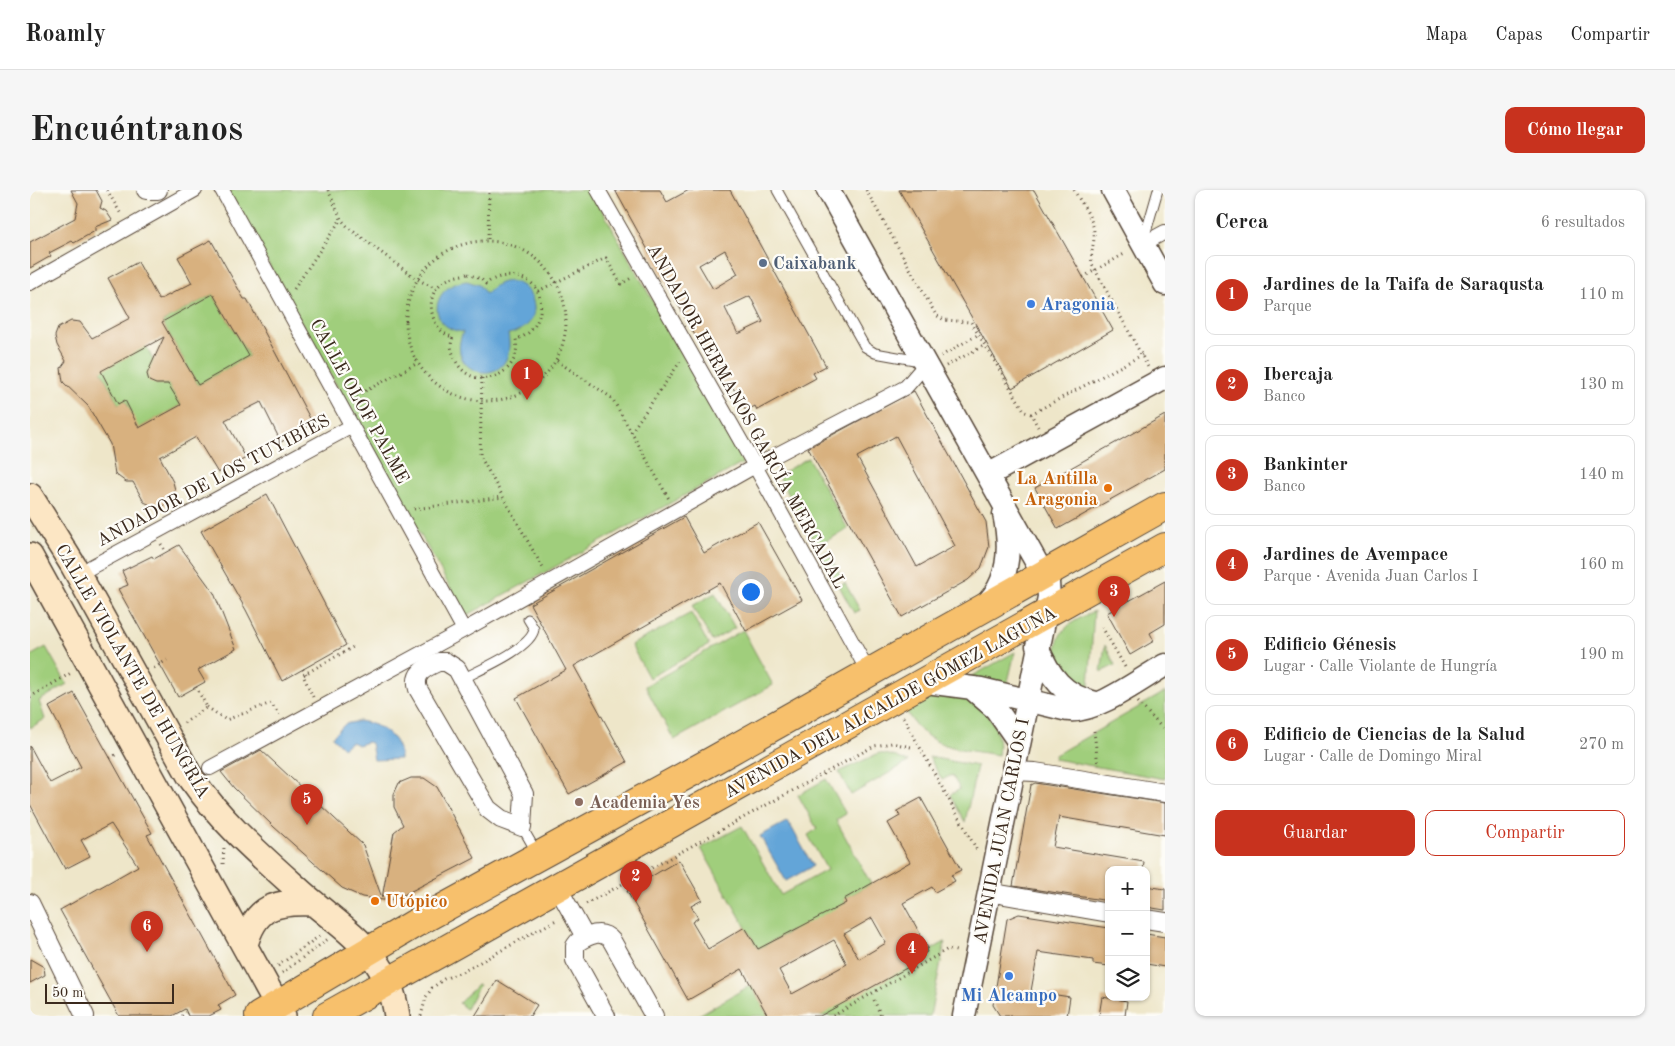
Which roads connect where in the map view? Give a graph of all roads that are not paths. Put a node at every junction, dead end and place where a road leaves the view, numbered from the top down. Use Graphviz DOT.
graph roads {
  1 [pos="146,190"];
  2 [pos="158,190"];
  3 [pos="195,190"];
  4 [pos="222,190"];
  5 [pos="598,190"];
  6 [pos="777,190"];
  7 [pos="828,190"];
  8 [pos="1112,190"];
  9 [pos="1158,190"];
  10 [pos="1165,232"];
  11 [pos="1143,244"];
  12 [pos="30,282"];
  13 [pos="1165,284"];
  14 [pos="924,363"];
  15 [pos="1165,378"];
  16 [pos="352,426"];
  17 [pos="755,466"];
  18 [pos="988,475"];
  19 [pos="30,496"];
  20 [pos="1001,498"];
  21 [pos="1165,506"];
  22 [pos="1165,547"];
  23 [pos="30,556"];
  24 [pos="91,567"];
  25 [pos="1046,579"];
  26 [pos="1079,596"];
  27 [pos="976,612"];
  28 [pos="1044,616"];
  29 [pos="528,619"];
  30 [pos="464,630"];
  31 [pos="1037,646"];
  32 [pos="863,662"];
  33 [pos="1165,665"];
  34 [pos="462,679"];
  35 [pos="926,682"];
  36 [pos="974,690"];
  37 [pos="1028,700"];
  38 [pos="1096,703"];
  39 [pos="1019,742"];
  40 [pos="210,768"];
  41 [pos="1014,771"];
  42 [pos="1165,794"];
  43 [pos="522,827"];
  44 [pos="539,856"];
  45 [pos="558,888"];
  46 [pos="988,892"];
  47 [pos="30,903"];
  48 [pos="314,903"];
  49 [pos="1105,912"];
  50 [pos="1150,920"];
  51 [pos="1165,922"];
  52 [pos="585,937"];
  53 [pos="245,945"];
  54 [pos="378,965"];
  55 [pos="273,1012"];
  56 [pos="85,1016"];
  57 [pos="327,1016"];
  58 [pos="397,1016"];
  59 [pos="606,1016"];
  60 [pos="654,1016"];
  61 [pos="964,1016"];
  1 -- 2 [label="street"];
  3 -- 12 [label="street"];
  4 -- 16 [label="street, CALLE OLOF PALME"];
  5 -- 17 [label="street, ANDADOR HERMANOS GARCÍA MERCADAL"];
  6 -- 14 [label="lane"];
  7 -- 14 [label="street"];
  8 -- 11 [label="street"];
  9 -- 11 [label="lane"];
  10 -- 11 [label="street"];
  11 -- 13 [label="street"];
  14 -- 17 [label="street"];
  14 -- 18 [label="street"];
  15 -- 18 [label="street"];
  16 -- 24 [label="street, ANDADOR DE LOS TUYIBÍES"];
  16 -- 30 [label="street, CALLE OLOF PALME"];
  17 -- 30 [label="street"];
  17 -- 32 [label="street, ANDADOR HERMANOS GARCÍA MERCADAL"];
  18 -- 20 [label="street"];
  19 -- 48 [label="main road, CALLE VIOLANTE DE HUNGRÍA"];
  20 -- 25 [label="street"];
  20 -- 27 [label="street, AVENIDA DEL ALCALDE GÓMEZ LAGUNA"];
  21 -- 25 [label="main road, AVENIDA DEL ALCALDE GÓMEZ LAGUNA"];
  22 -- 26 [label="main road, AVENIDA DEL ALCALDE GÓMEZ LAGUNA"];
  23 -- 53 [label="main road, CALLE VIOLANTE DE HUNGRÍA"];
  25 -- 26 [label="street"];
  25 -- 27 [label="main road, AVENIDA DEL ALCALDE GÓMEZ LAGUNA"];
  25 -- 28 [label="street, AVENIDA JUAN CARLOS I"];
  26 -- 28 [label="main road, AVENIDA DEL ALCALDE GÓMEZ LAGUNA"];
  27 -- 44 [label="main road, AVENIDA DEL ALCALDE GÓMEZ LAGUNA"];
  28 -- 31 [label="street, AVENIDA JUAN CARLOS I"];
  28 -- 35 [label="main road, AVENIDA DEL ALCALDE GÓMEZ LAGUNA"];
  29 -- 34 [label="lane"];
  30 -- 40 [label="street"];
  31 -- 37 [label="street, AVENIDA JUAN CARLOS I"];
  31 -- 38 [label="street"];
  33 -- 38 [label="street"];
  34 -- 43 [label="street"];
  34 -- 43 [label="street"];
  35 -- 36 [label="street"];
  35 -- 45 [label="main road, AVENIDA DEL ALCALDE GÓMEZ LAGUNA"];
  36 -- 37 [label="street"];
  36 -- 39 [label="street"];
  37 -- 38 [label="street"];
  37 -- 39 [label="street, AVENIDA JUAN CARLOS I"];
  39 -- 41 [label="street, AVENIDA JUAN CARLOS I"];
  41 -- 42 [label="street"];
  41 -- 46 [label="street, AVENIDA JUAN CARLOS I"];
  43 -- 44 [label="lane"];
  44 -- 54 [label="main road, AVENIDA DEL ALCALDE GÓMEZ LAGUNA"];
  45 -- 52 [label="street"];
  45 -- 54 [label="main road, AVENIDA DEL ALCALDE GÓMEZ LAGUNA"];
  46 -- 49 [label="street"];
  46 -- 61 [label="street, AVENIDA JUAN CARLOS I"];
  47 -- 56 [label="street"];
  48 -- 53 [label="main road"];
  48 -- 54 [label="main road, CALLE VIOLANTE DE HUNGRÍA"];
  50 -- 51 [label="street"];
  52 -- 59 [label="street"];
  52 -- 60 [label="street"];
  53 -- 55 [label="main road, CALLE VIOLANTE DE HUNGRÍA"];
  54 -- 55 [label="main road, AVENIDA DEL ALCALDE GÓMEZ LAGUNA"];
  54 -- 57 [label="main road, AVENIDA DEL ALCALDE GÓMEZ LAGUNA"];
  54 -- 58 [label="main road"];
}
